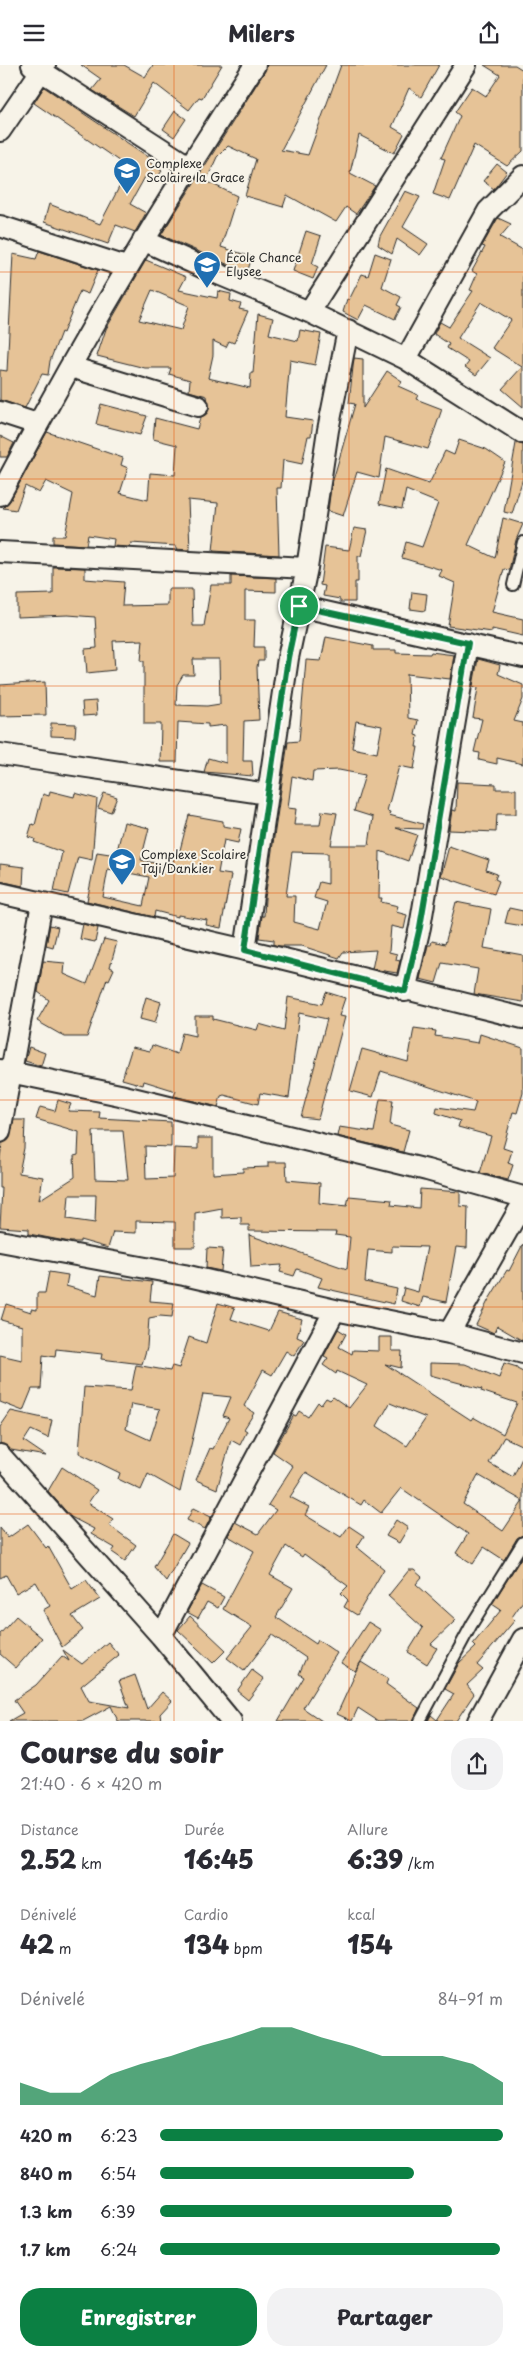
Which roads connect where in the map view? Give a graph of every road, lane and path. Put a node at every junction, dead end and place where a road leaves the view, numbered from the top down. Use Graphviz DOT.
graph roads {
  1 [pos="255,65"];
  2 [pos="466,65"];
  3 [pos="40,67"];
  4 [pos="0,131"];
  5 [pos="188,166"];
  6 [pos="523,176"];
  7 [pos="0,226"];
  8 [pos="143,240"];
  9 [pos="126,267"];
  10 [pos="309,312"];
  11 [pos="348,330"];
  12 [pos="406,359"];
  13 [pos="71,367"];
  14 [pos="198,406"];
  15 [pos="0,412"];
  16 [pos="37,424"];
  17 [pos="523,433"];
  18 [pos="0,495"];
  19 [pos="523,542"];
  20 [pos="0,552"];
  21 [pos="307,568"];
  22 [pos="513,585"];
  23 [pos="299,606"];
  24 [pos="468,643"];
  25 [pos="523,657"];
  26 [pos="0,753"];
  27 [pos="268,794"];
  28 [pos="0,893"];
  29 [pos="42,903"];
  30 [pos="245,950"];
  31 [pos="405,991"];
  32 [pos="523,1018"];
  33 [pos="5,1071"];
  34 [pos="0,1132"];
  35 [pos="523,1197"];
  36 [pos="523,1203"];
  37 [pos="0,1241"];
  38 [pos="335,1309"];
  39 [pos="449,1333"];
  40 [pos="523,1353"];
  41 [pos="0,1455"];
  42 [pos="523,1542"];
  43 [pos="161,1636"];
  44 [pos="523,1639"];
  45 [pos="232,1721"];
  46 [pos="420,1721"];
  47 [pos="478,1721"];
  1 -- 5 [label="street"];
  2 -- 10 [label="street"];
  3 -- 4 [label="street"];
  3 -- 5 [label="street"];
  5 -- 8 [label="street"];
  6 -- 12 [label="street"];
  7 -- 9 [label="street"];
  8 -- 9 [label="street"];
  8 -- 10 [label="street"];
  9 -- 13 [label="street"];
  10 -- 11 [label="street"];
  11 -- 12 [label="street"];
  11 -- 21 [label="street"];
  12 -- 17 [label="street"];
  13 -- 14 [label="street"];
  13 -- 16 [label="street"];
  15 -- 16 [label="street"];
  16 -- 18 [label="street"];
  19 -- 22 [label="lane"];
  20 -- 21 [label="street"];
  21 -- 23 [label="street"];
  23 -- 24 [label="street"];
  23 -- 27 [label="street"];
  24 -- 25 [label="street"];
  24 -- 31 [label="street"];
  26 -- 27 [label="street"];
  27 -- 30 [label="street"];
  28 -- 29 [label="street"];
  29 -- 30 [label="street"];
  29 -- 33 [label="street"];
  30 -- 31 [label="street"];
  31 -- 32 [label="street"];
  33 -- 34 [label="street"];
  33 -- 35 [label="street"];
  36 -- 39 [label="street"];
  37 -- 38 [label="street"];
  38 -- 39 [label="street"];
  38 -- 43 [label="street"];
  39 -- 40 [label="street"];
  41 -- 43 [label="street"];
  42 -- 46 [label="lane"];
  43 -- 45 [label="street"];
  44 -- 47 [label="street"];
}
